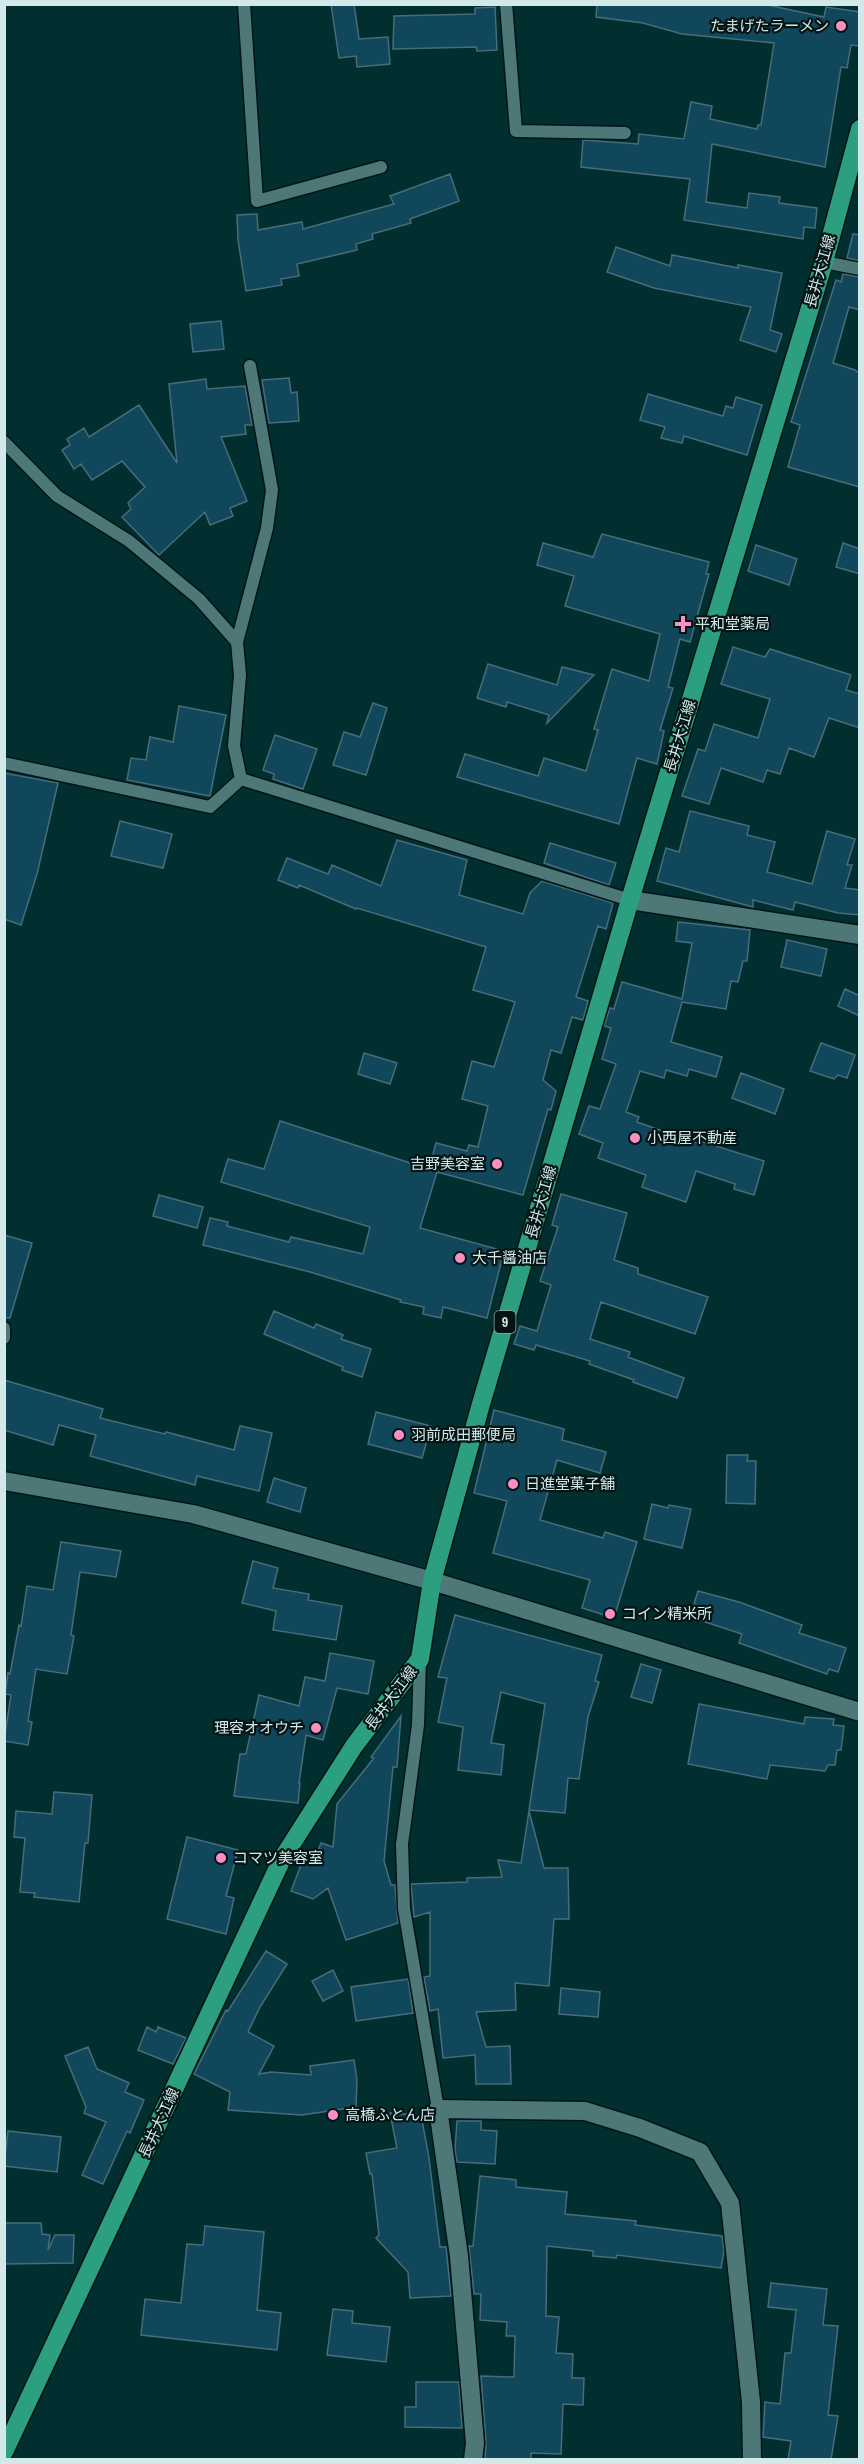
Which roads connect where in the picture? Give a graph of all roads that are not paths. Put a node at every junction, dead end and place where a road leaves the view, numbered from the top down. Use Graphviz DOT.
graph roads {
  1 [pos="244,4"];
  2 [pos="506,4"];
  3 [pos="860,129"];
  4 [pos="625,133"];
  5 [pos="381,167"];
  6 [pos="824,262"];
  7 [pos="860,269"];
  8 [pos="250,366"];
  9 [pos="4,442"];
  10 [pos="237,642"];
  11 [pos="4,763"];
  12 [pos="241,779"];
  13 [pos="630,900"];
  14 [pos="860,935"];
  15 [pos="4,1328"];
  16 [pos="4,1338"];
  17 [pos="4,1481"];
  18 [pos="432,1581"];
  19 [pos="420,1659"];
  20 [pos="860,1712"];
  21 [pos="438,2109"];
  22 [pos="4,2452"];
  23 [pos="473,2460"];
  24 [pos="752,2460"];
  1 -- 5 [label="lane"];
  2 -- 4 [label="lane"];
  3 -- 6 [label="main road, 長井大江線 / 9"];
  6 -- 7 [label="lane"];
  6 -- 13 [label="main road, 長井大江線 / 9"];
  8 -- 10 [label="lane"];
  9 -- 10 [label="lane"];
  10 -- 12 [label="lane"];
  11 -- 12 [label="lane"];
  12 -- 13 [label="lane"];
  13 -- 14 [label="street"];
  13 -- 18 [label="main road, 長井大江線 / 9"];
  15 -- 16 [label="lane"];
  17 -- 18 [label="street"];
  18 -- 19 [label="main road, 長井大江線 / 9"];
  18 -- 20 [label="street"];
  19 -- 21 [label="lane"];
  19 -- 22 [label="main road, 長井大江線 / 9"];
  21 -- 23 [label="street"];
  21 -- 24 [label="street"];
}
